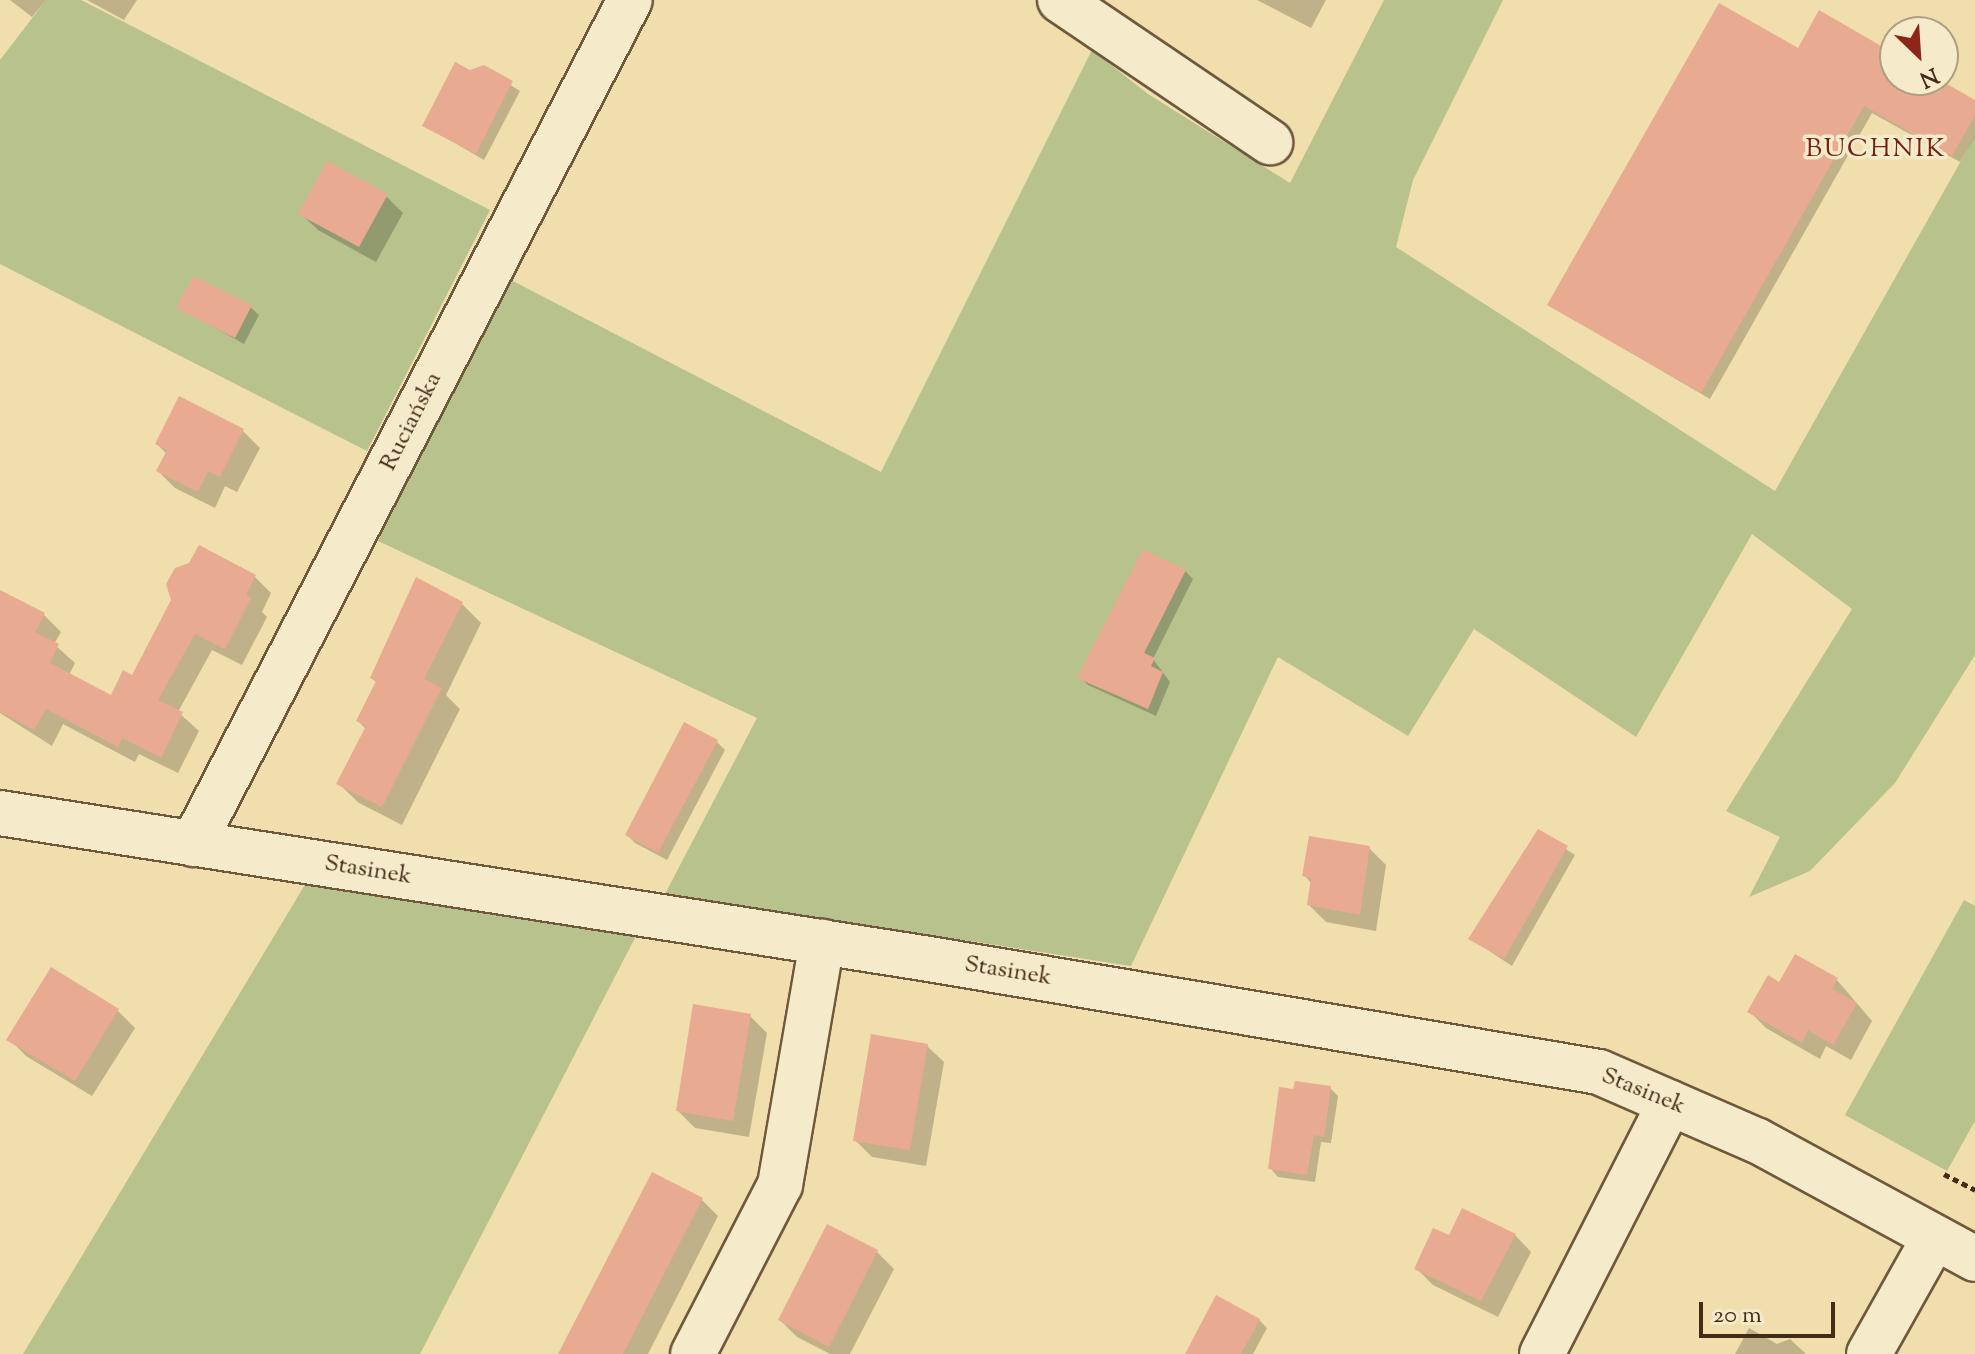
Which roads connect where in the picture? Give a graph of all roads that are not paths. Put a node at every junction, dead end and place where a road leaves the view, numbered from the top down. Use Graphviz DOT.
graph roads {
  1 [pos="630,0"];
  2 [pos="1060,0"];
  3 [pos="1270,142"];
  4 [pos="0,813"];
  5 [pos="193,844"];
  6 [pos="822,942"];
  7 [pos="1670,1103"];
  8 [pos="1934,1238"];
  9 [pos="1975,1259"];
  10 [pos="693,1354"];
  11 [pos="1542,1354"];
  12 [pos="1869,1354"];
  1 -- 5 [label="street, Ruciańska"];
  2 -- 3 [label="street"];
  4 -- 5 [label="street, Stasinek"];
  5 -- 6 [label="street, Stasinek"];
  6 -- 7 [label="street, Stasinek"];
  6 -- 10 [label="street"];
  7 -- 8 [label="street, Stasinek"];
  7 -- 11 [label="street"];
  8 -- 9 [label="street, Stasinek"];
  8 -- 12 [label="street"];
}
